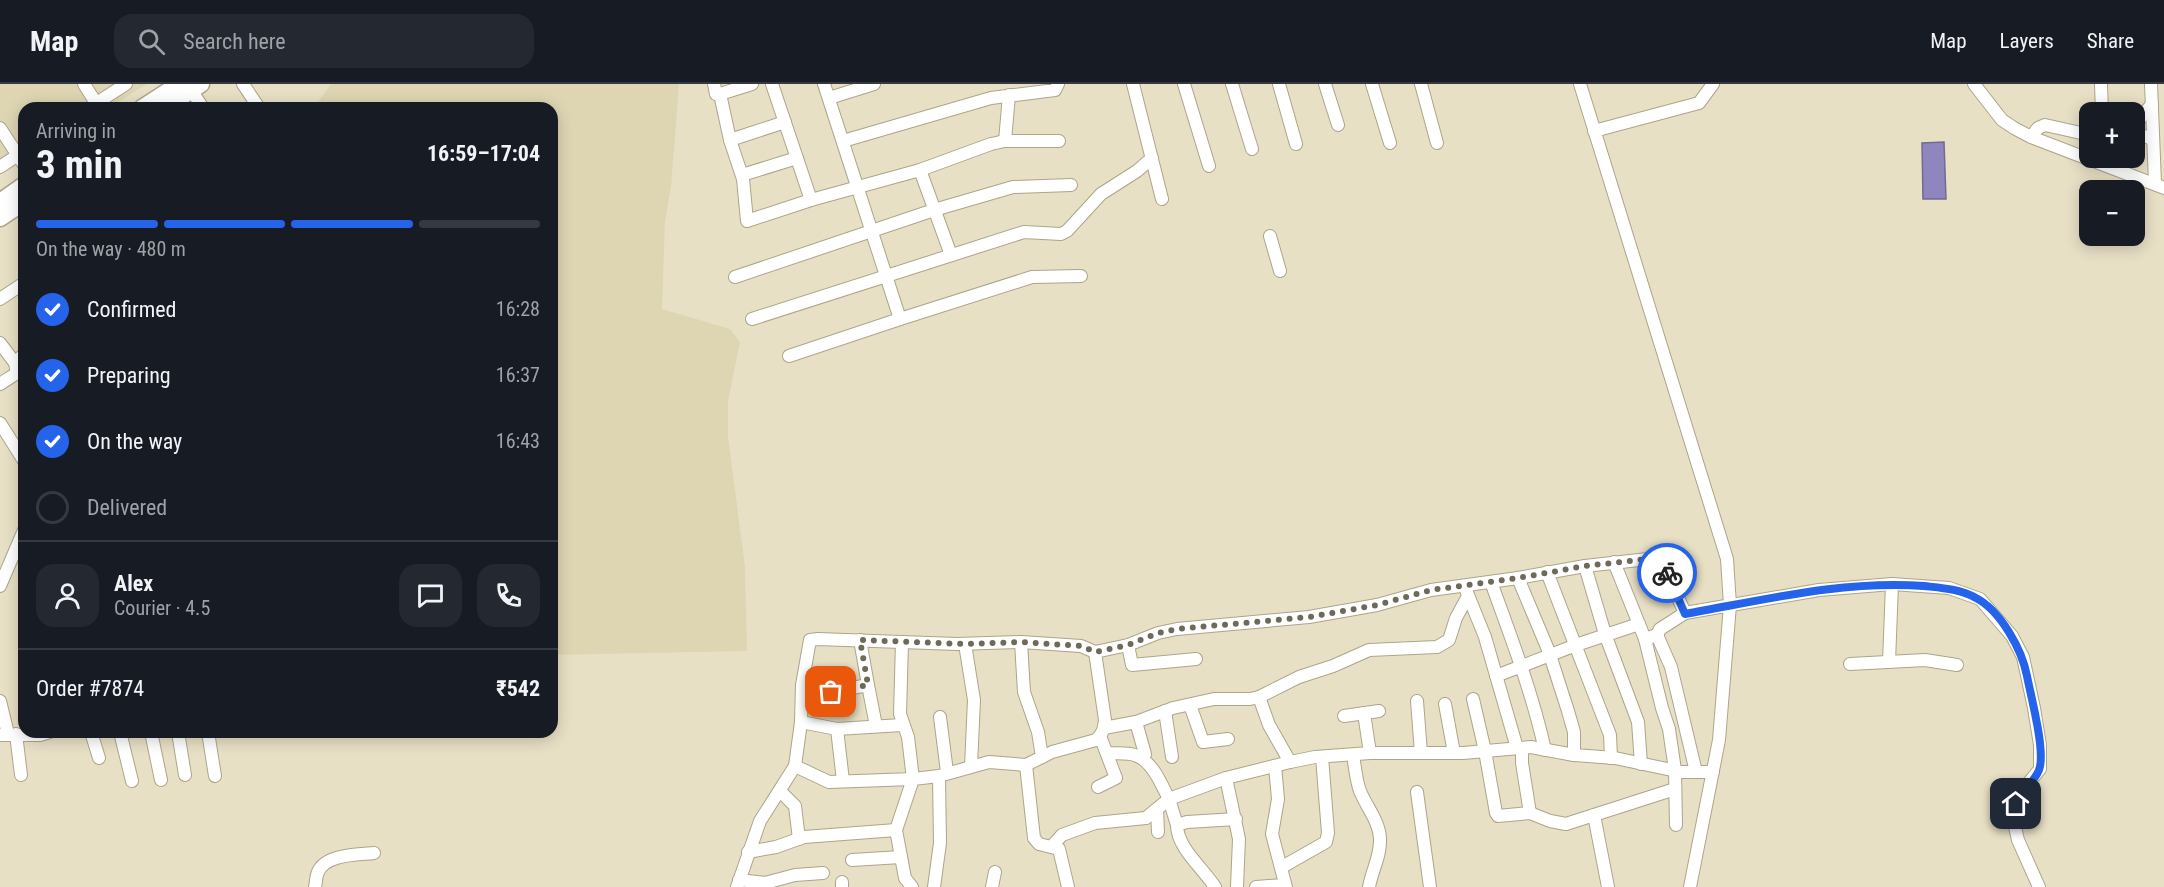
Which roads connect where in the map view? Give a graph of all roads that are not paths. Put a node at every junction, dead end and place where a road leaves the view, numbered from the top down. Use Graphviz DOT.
graph roads {
  1 [pos="84,84"];
  2 [pos="126,84"];
  3 [pos="243,84"];
  4 [pos="752,84"];
  5 [pos="772,84"];
  6 [pos="824,84"];
  7 [pos="874,84"];
  8 [pos="1058,84"];
  9 [pos="1133,84"];
  10 [pos="1184,84"];
  11 [pos="1232,84"];
  12 [pos="1279,84"];
  13 [pos="1325,84"];
  14 [pos="1372,84"];
  15 [pos="1420,84"];
  16 [pos="1580,84"];
  17 [pos="1713,84"];
  18 [pos="2101,84"];
  19 [pos="2151,84"];
  20 [pos="190,86"];
  21 [pos="1981,87"];
  22 [pos="717,89"];
  23 [pos="1009,95"];
  24 [pos="829,98"];
  25 [pos="91,102"];
  26 [pos="99,102"];
  27 [pos="155,102"];
  28 [pos="171,102"];
  29 [pos="199,102"];
  30 [pos="255,102"];
  31 [pos="2102,102"];
  32 [pos="2152,104"];
  33 [pos="2145,113"];
  34 [pos="785,122"];
  35 [pos="1338,125"];
  36 [pos="0,128"];
  37 [pos="1594,131"];
  38 [pos="2079,133"];
  39 [pos="2031,137"];
  40 [pos="730,140"];
  41 [pos="843,141"];
  42 [pos="1005,141"];
  43 [pos="1059,141"];
  44 [pos="1390,143"];
  45 [pos="1437,143"];
  46 [pos="1296,144"];
  47 [pos="2157,145"];
  48 [pos="1252,149"];
  49 [pos="18,152"];
  50 [pos="2079,153"];
  51 [pos="797,158"];
  52 [pos="1152,158"];
  53 [pos="18,159"];
  54 [pos="1,165"];
  55 [pos="1209,166"];
  56 [pos="2120,168"];
  57 [pos="920,170"];
  58 [pos="742,175"];
  59 [pos="1071,185"];
  60 [pos="2159,185"];
  61 [pos="858,187"];
  62 [pos="18,189"];
  63 [pos="1162,199"];
  64 [pos="811,200"];
  65 [pos="0,202"];
  66 [pos="18,206"];
  67 [pos="934,210"];
  68 [pos="0,218"];
  69 [pos="872,232"];
  70 [pos="1270,236"];
  71 [pos="951,255"];
  72 [pos="1280,271"];
  73 [pos="886,275"];
  74 [pos="1081,276"];
  75 [pos="735,277"];
  76 [pos="18,290"];
  77 [pos="0,299"];
  78 [pos="752,319"];
  79 [pos="900,319"];
  80 [pos="0,343"];
  81 [pos="789,356"];
  82 [pos="18,366"];
  83 [pos="18,370"];
  84 [pos="0,384"];
  85 [pos="0,423"];
  86 [pos="18,443"];
  87 [pos="18,544"];
  88 [pos="1614,562"];
  89 [pos="1585,566"];
  90 [pos="1547,572"];
  91 [pos="1518,578"];
  92 [pos="1491,582"];
  93 [pos="1892,584"];
  94 [pos="0,586"];
  95 [pos="1466,591"];
  96 [pos="1730,605"];
  97 [pos="1685,614"];
  98 [pos="1639,624"];
  99 [pos="1606,635"];
  100 [pos="1651,637"];
  101 [pos="860,640"];
  102 [pos="902,642"];
  103 [pos="1021,642"];
  104 [pos="965,644"];
  105 [pos="1128,645"];
  106 [pos="1576,645"];
  107 [pos="1095,652"];
  108 [pos="1549,655"];
  109 [pos="1196,659"];
  110 [pos="1889,662"];
  111 [pos="1850,664"];
  112 [pos="1957,665"];
  113 [pos="1522,666"];
  114 [pos="1496,676"];
  115 [pos="868,685"];
  116 [pos="802,690"];
  117 [pos="1259,697"];
  118 [pos="1473,699"];
  119 [pos="0,701"];
  120 [pos="1417,701"];
  121 [pos="1445,704"];
  122 [pos="1190,705"];
  123 [pos="1165,711"];
  124 [pos="1380,711"];
  125 [pos="1364,713"];
  126 [pos="1344,716"];
  127 [pos="939,717"];
  128 [pos="801,722"];
  129 [pos="1136,722"];
  130 [pos="902,725"];
  131 [pos="876,726"];
  132 [pos="837,729"];
  133 [pos="1102,732"];
  134 [pos="8,734"];
  135 [pos="93,738"];
  136 [pos="121,738"];
  137 [pos="152,738"];
  138 [pos="179,738"];
  139 [pos="209,738"];
  140 [pos="1228,739"];
  141 [pos="1520,748"];
  142 [pos="1545,750"];
  143 [pos="1485,751"];
  144 [pos="1108,753"];
  145 [pos="1370,753"];
  146 [pos="1422,753"];
  147 [pos="1454,753"];
  148 [pos="1145,754"];
  149 [pos="1353,755"];
  150 [pos="1574,755"];
  151 [pos="1042,757"];
  152 [pos="1172,757"];
  153 [pos="1322,757"];
  154 [pos="99,758"];
  155 [pos="1611,758"];
  156 [pos="1290,762"];
  157 [pos="1641,764"];
  158 [pos="1026,765"];
  159 [pos="795,766"];
  160 [pos="971,766"];
  161 [pos="1275,766"];
  162 [pos="1675,770"];
  163 [pos="1696,772"];
  164 [pos="1713,772"];
  165 [pos="185,774"];
  166 [pos="943,774"];
  167 [pos="21,775"];
  168 [pos="215,776"];
  169 [pos="1226,778"];
  170 [pos="914,779"];
  171 [pos="161,780"];
  172 [pos="843,780"];
  173 [pos="132,782"];
  174 [pos="1098,787"];
  175 [pos="1675,789"];
  176 [pos="780,791"];
  177 [pos="1417,792"];
  178 [pos="1169,800"];
  179 [pos="1157,810"];
  180 [pos="1530,813"];
  181 [pos="1594,816"];
  182 [pos="1236,819"];
  183 [pos="1177,825"];
  184 [pos="1676,825"];
  185 [pos="896,830"];
  186 [pos="1158,832"];
  187 [pos="799,839"];
  188 [pos="1052,846"];
  189 [pos="748,852"];
  190 [pos="374,853"];
  191 [pos="901,857"];
  192 [pos="852,860"];
  193 [pos="1282,867"];
  194 [pos="995,872"];
  195 [pos="823,873"];
  196 [pos="738,884"];
  197 [pos="1284,886"];
  198 [pos="315,887"];
  199 [pos="912,887"];
  200 [pos="934,887"];
  201 [pos="992,887"];
  202 [pos="1068,887"];
  203 [pos="1207,887"];
  204 [pos="1215,887"];
  205 [pos="1237,887"];
  206 [pos="1256,887"];
  207 [pos="1369,887"];
  208 [pos="1430,887"];
  209 [pos="1608,887"];
  210 [pos="1690,887"];
  211 [pos="2040,887"];
  1 -- 25 [label="street"];
  2 -- 26 [label="street"];
  3 -- 30 [label="street"];
  4 -- 22 [label="street"];
  5 -- 34 [label="street"];
  6 -- 24 [label="street"];
  7 -- 24 [label="street"];
  8 -- 23 [label="street"];
  9 -- 52 [label="street"];
  10 -- 55 [label="street"];
  11 -- 48 [label="street"];
  12 -- 46 [label="street"];
  13 -- 35 [label="street"];
  14 -- 44 [label="street"];
  15 -- 45 [label="street"];
  16 -- 37 [label="street"];
  17 -- 37 [label="street"];
  18 -- 31 [label="street"];
  19 -- 32 [label="street"];
  20 -- 27 [label="highway"];
  20 -- 28 [label="highway"];
  20 -- 29 [label="street"];
  21 -- 39 [label="street"];
  22 -- 40 [label="street"];
  23 -- 41 [label="street"];
  23 -- 42 [label="street"];
  24 -- 41 [label="street"];
  32 -- 33 [label="street"];
  32 -- 47 [label="street"];
  34 -- 40 [label="street"];
  34 -- 51 [label="street"];
  36 -- 49 [label="street"];
  37 -- 96 [label="street"];
  38 -- 39 [label="street"];
  39 -- 50 [label="street"];
  40 -- 58 [label="street"];
  41 -- 61 [label="street"];
  42 -- 43 [label="street"];
  42 -- 57 [label="street"];
  47 -- 60 [label="street"];
  51 -- 58 [label="street"];
  51 -- 64 [label="street"];
  52 -- 63 [label="street"];
  52 -- 71 [label="street"];
  53 -- 54 [label="street"];
  56 -- 60 [label="street"];
  57 -- 61 [label="street"];
  57 -- 67 [label="street"];
  58 -- 64 [label="street"];
  59 -- 67 [label="street"];
  61 -- 64 [label="street"];
  61 -- 69 [label="street"];
  62 -- 65 [label="highway"];
  66 -- 68 [label="highway"];
  67 -- 69 [label="street"];
  67 -- 71 [label="street"];
  69 -- 73 [label="street"];
  69 -- 75 [label="street"];
  70 -- 72 [label="street"];
  71 -- 73 [label="street"];
  73 -- 78 [label="street"];
  73 -- 79 [label="street"];
  74 -- 79 [label="street"];
  76 -- 77 [label="street"];
  79 -- 81 [label="street"];
  80 -- 82 [label="street"];
  83 -- 84 [label="street"];
  85 -- 86 [label="street"];
  87 -- 94 [label="street"];
  88 -- 89 [label="street"];
  88 -- 97 [label="street"];
  88 -- 98 [label="street"];
  89 -- 90 [label="street"];
  89 -- 99 [label="street"];
  90 -- 91 [label="street"];
  90 -- 106 [label="street"];
  91 -- 92 [label="street"];
  91 -- 108 [label="street"];
  92 -- 95 [label="street"];
  92 -- 113 [label="street"];
  93 -- 96 [label="street"];
  93 -- 110 [label="street"];
  93 -- 211 [label="street"];
  95 -- 105 [label="street"];
  95 -- 114 [label="street"];
  95 -- 117 [label="street"];
  96 -- 97 [label="street"];
  96 -- 164 [label="street"];
  97 -- 100 [label="street"];
  98 -- 99 [label="street"];
  98 -- 100 [label="street"];
  99 -- 106 [label="street"];
  99 -- 157 [label="street"];
  100 -- 162 [label="street"];
  100 -- 163 [label="street"];
  101 -- 102 [label="street"];
  101 -- 115 [label="street"];
  101 -- 116 [label="street"];
  102 -- 104 [label="street"];
  102 -- 130 [label="street"];
  103 -- 104 [label="street"];
  103 -- 107 [label="street"];
  103 -- 151 [label="street"];
  104 -- 160 [label="street"];
  105 -- 107 [label="street"];
  105 -- 109 [label="street"];
  106 -- 108 [label="street"];
  106 -- 155 [label="street"];
  107 -- 133 [label="street"];
  108 -- 113 [label="street"];
  108 -- 150 [label="street"];
  110 -- 111 [label="street"];
  110 -- 112 [label="street"];
  113 -- 114 [label="street"];
  113 -- 142 [label="street"];
  114 -- 141 [label="street"];
  115 -- 116 [label="street"];
  115 -- 131 [label="street"];
  116 -- 128 [label="street"];
  117 -- 122 [label="street"];
  117 -- 156 [label="street"];
  118 -- 143 [label="street"];
  119 -- 134 [label="street"];
  120 -- 146 [label="street"];
  121 -- 147 [label="street"];
  122 -- 123 [label="street"];
  122 -- 140 [label="street"];
  123 -- 129 [label="street"];
  123 -- 152 [label="street"];
  124 -- 125 [label="street"];
  125 -- 126 [label="street"];
  125 -- 145 [label="street"];
  127 -- 166 [label="street"];
  128 -- 132 [label="street"];
  128 -- 159 [label="street"];
  129 -- 133 [label="street"];
  129 -- 148 [label="street"];
  130 -- 131 [label="street"];
  130 -- 170 [label="street"];
  131 -- 132 [label="street"];
  132 -- 172 [label="street"];
  133 -- 144 [label="street"];
  133 -- 151 [label="street"];
  134 -- 167 [label="street"];
  135 -- 154 [label="street"];
  136 -- 173 [label="street"];
  137 -- 171 [label="street"];
  138 -- 165 [label="street"];
  139 -- 168 [label="street"];
  141 -- 142 [label="street"];
  141 -- 143 [label="street"];
  141 -- 180 [label="street"];
  142 -- 150 [label="street"];
  143 -- 147 [label="street"];
  143 -- 180 [label="street"];
  144 -- 174 [label="street"];
  144 -- 178 [label="street"];
  145 -- 146 [label="street"];
  145 -- 149 [label="street"];
  146 -- 147 [label="street"];
  149 -- 153 [label="street"];
  149 -- 207 [label="street"];
  150 -- 155 [label="street"];
  151 -- 158 [label="street"];
  153 -- 156 [label="street"];
  153 -- 193 [label="street"];
  155 -- 157 [label="street"];
  156 -- 161 [label="street"];
  157 -- 162 [label="street"];
  158 -- 160 [label="street"];
  158 -- 188 [label="street"];
  159 -- 172 [label="street"];
  159 -- 176 [label="street"];
  160 -- 166 [label="street"];
  161 -- 169 [label="street"];
  161 -- 193 [label="street"];
  162 -- 163 [label="street"];
  162 -- 175 [label="street"];
  163 -- 164 [label="street"];
  164 -- 210 [label="street"];
  166 -- 170 [label="street"];
  166 -- 200 [label="street"];
  169 -- 178 [label="street"];
  169 -- 182 [label="street"];
  170 -- 172 [label="street"];
  170 -- 185 [label="street"];
  175 -- 181 [label="street"];
  175 -- 184 [label="street"];
  176 -- 187 [label="street"];
  176 -- 189 [label="street"];
  177 -- 208 [label="street"];
  178 -- 179 [label="street"];
  178 -- 183 [label="street"];
  179 -- 186 [label="street"];
  179 -- 188 [label="street"];
  180 -- 181 [label="street"];
  181 -- 209 [label="street"];
  182 -- 183 [label="street"];
  182 -- 205 [label="street"];
  183 -- 204 [label="street"];
  185 -- 187 [label="street"];
  185 -- 191 [label="street"];
  187 -- 189 [label="street"];
  188 -- 202 [label="street"];
  189 -- 196 [label="street"];
  190 -- 198 [label="street"];
  191 -- 192 [label="street"];
  191 -- 199 [label="street"];
  193 -- 197 [label="street"];
  194 -- 201 [label="street"];
  195 -- 196 [label="street"];
  197 -- 206 [label="street"];
  203 -- 204 [label="street"];
}
